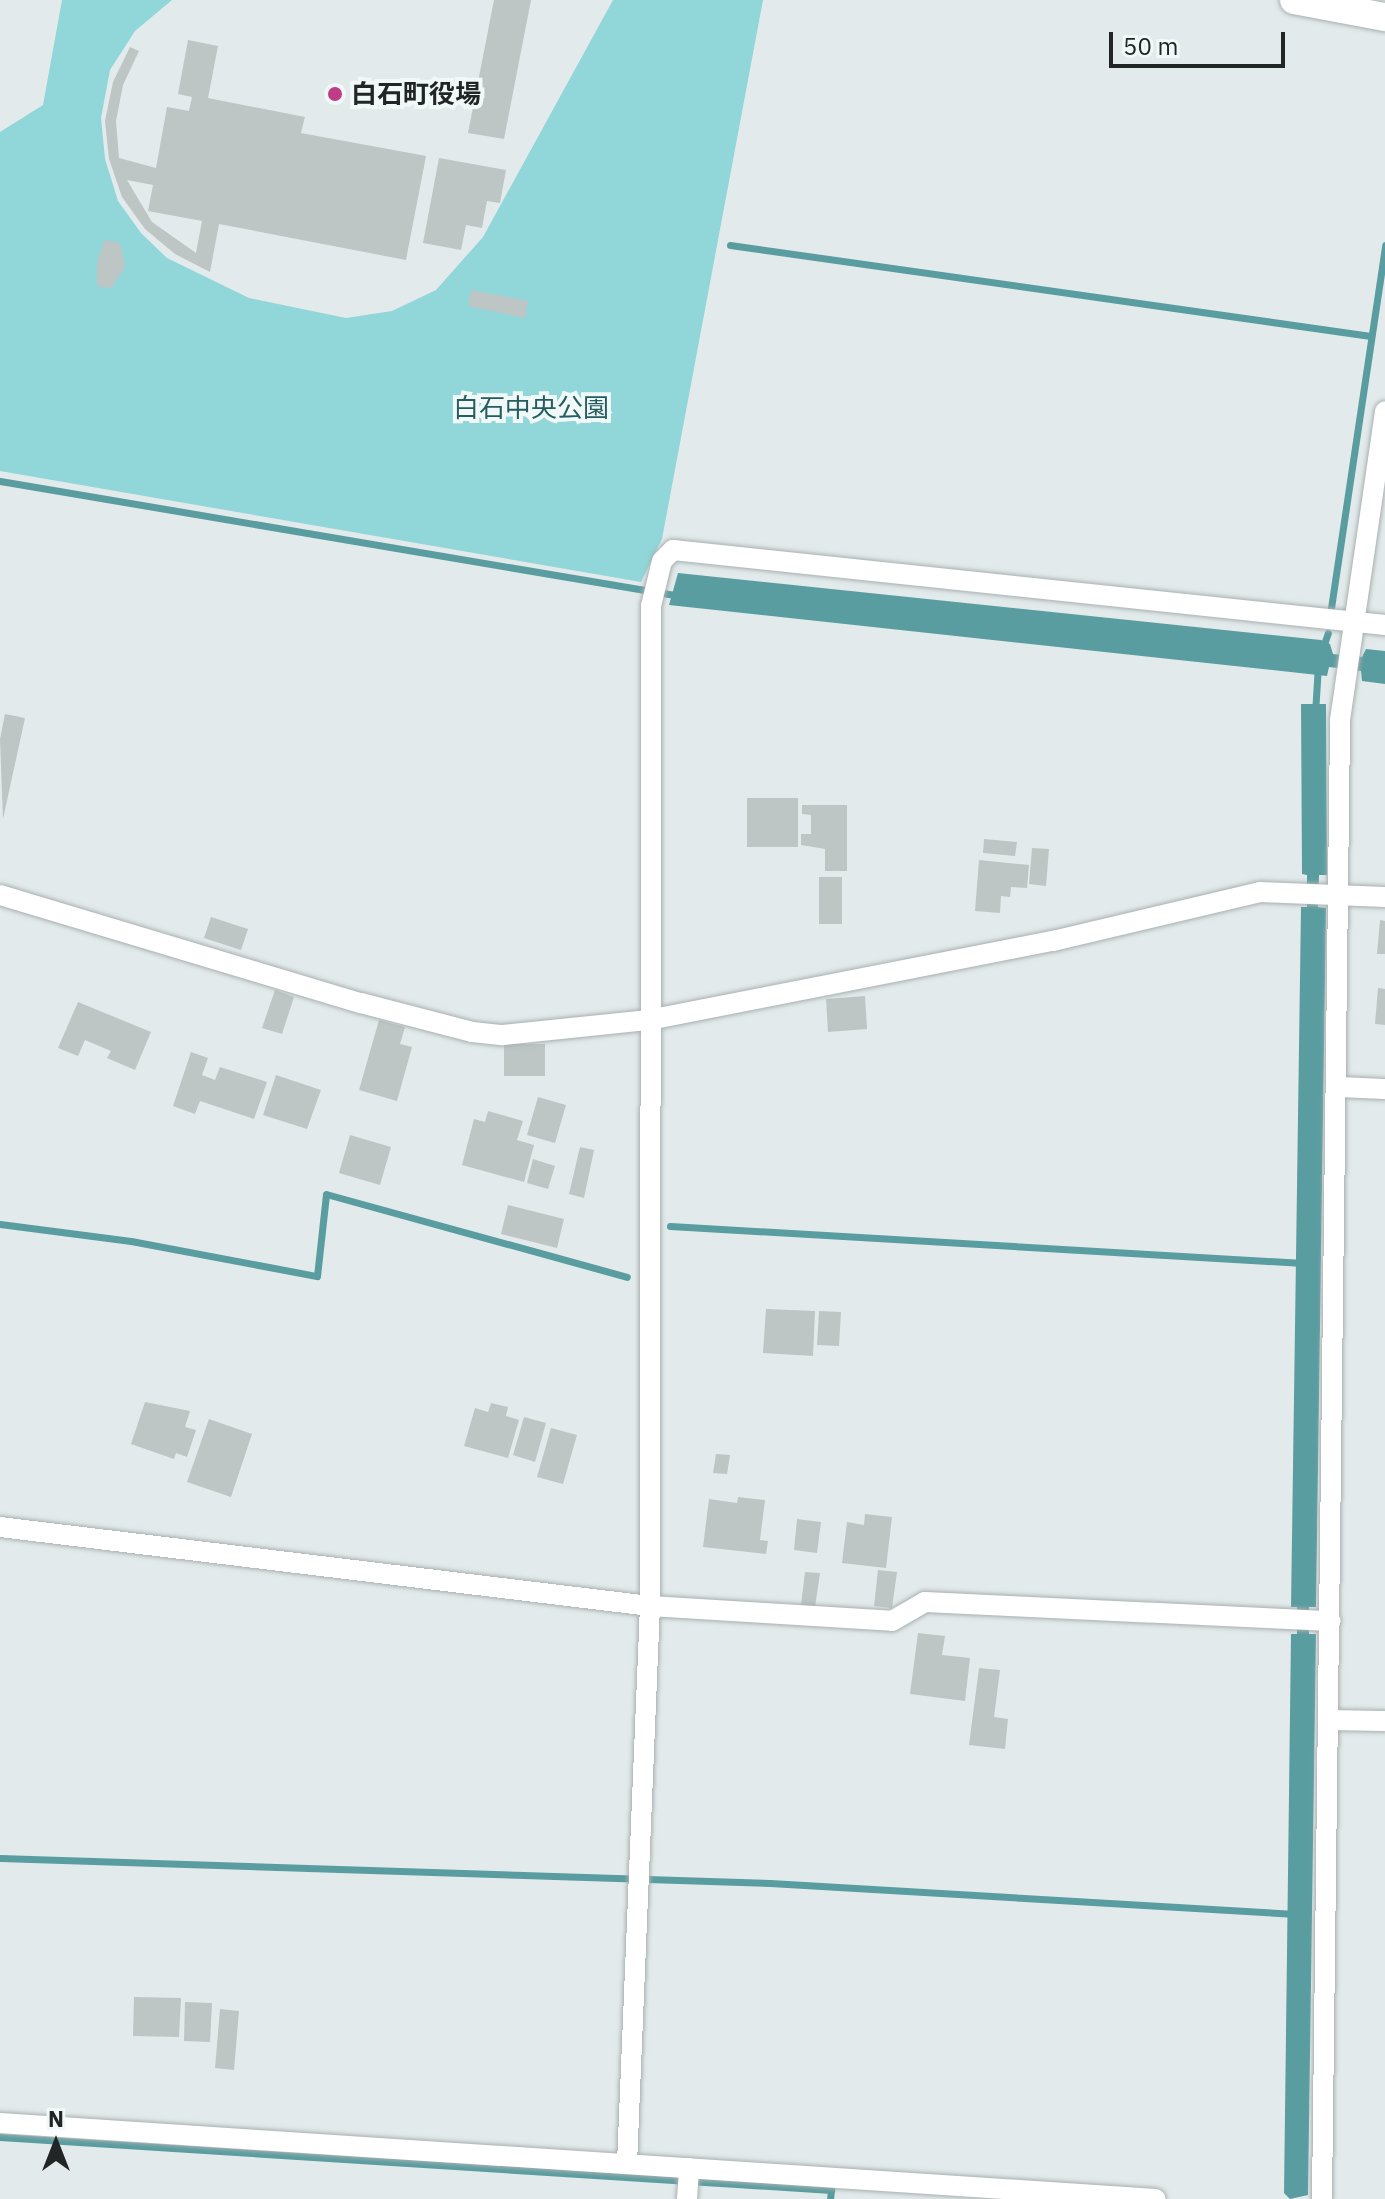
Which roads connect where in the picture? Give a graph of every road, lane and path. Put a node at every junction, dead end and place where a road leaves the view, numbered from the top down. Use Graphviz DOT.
graph roads {
  1 [pos="1294,0"];
  2 [pos="1385,17"];
  3 [pos="1385,411"];
  4 [pos="1351,621"];
  5 [pos="1385,625"];
  6 [pos="1323,893"];
  7 [pos="0,895"];
  8 [pos="1385,897"];
  9 [pos="649,1020"];
  10 [pos="1338,1087"];
  11 [pos="1385,1089"];
  12 [pos="0,1527"];
  13 [pos="650,1606"];
  14 [pos="1313,1620"];
  15 [pos="1328,1720"];
  16 [pos="1385,1721"];
  17 [pos="0,2123"];
  18 [pos="627,2164"];
  19 [pos="688,2184"];
  20 [pos="1156,2199"];
  21 [pos="1322,2199"];
  1 -- 2 [label="street"];
  3 -- 4 [label="street"];
  4 -- 5 [label="street"];
  4 -- 6 [label="street"];
  4 -- 9 [label="street"];
  6 -- 8 [label="street"];
  6 -- 9 [label="street"];
  6 -- 10 [label="street"];
  7 -- 9 [label="street"];
  9 -- 13 [label="street"];
  10 -- 11 [label="street"];
  10 -- 14 [label="street"];
  12 -- 13 [label="street"];
  13 -- 14 [label="street"];
  13 -- 18 [label="street"];
  14 -- 15 [label="street"];
  15 -- 16 [label="street"];
  15 -- 21 [label="street"];
  17 -- 18 [label="street"];
  18 -- 19 [label="street"];
  19 -- 20 [label="street"];
}
